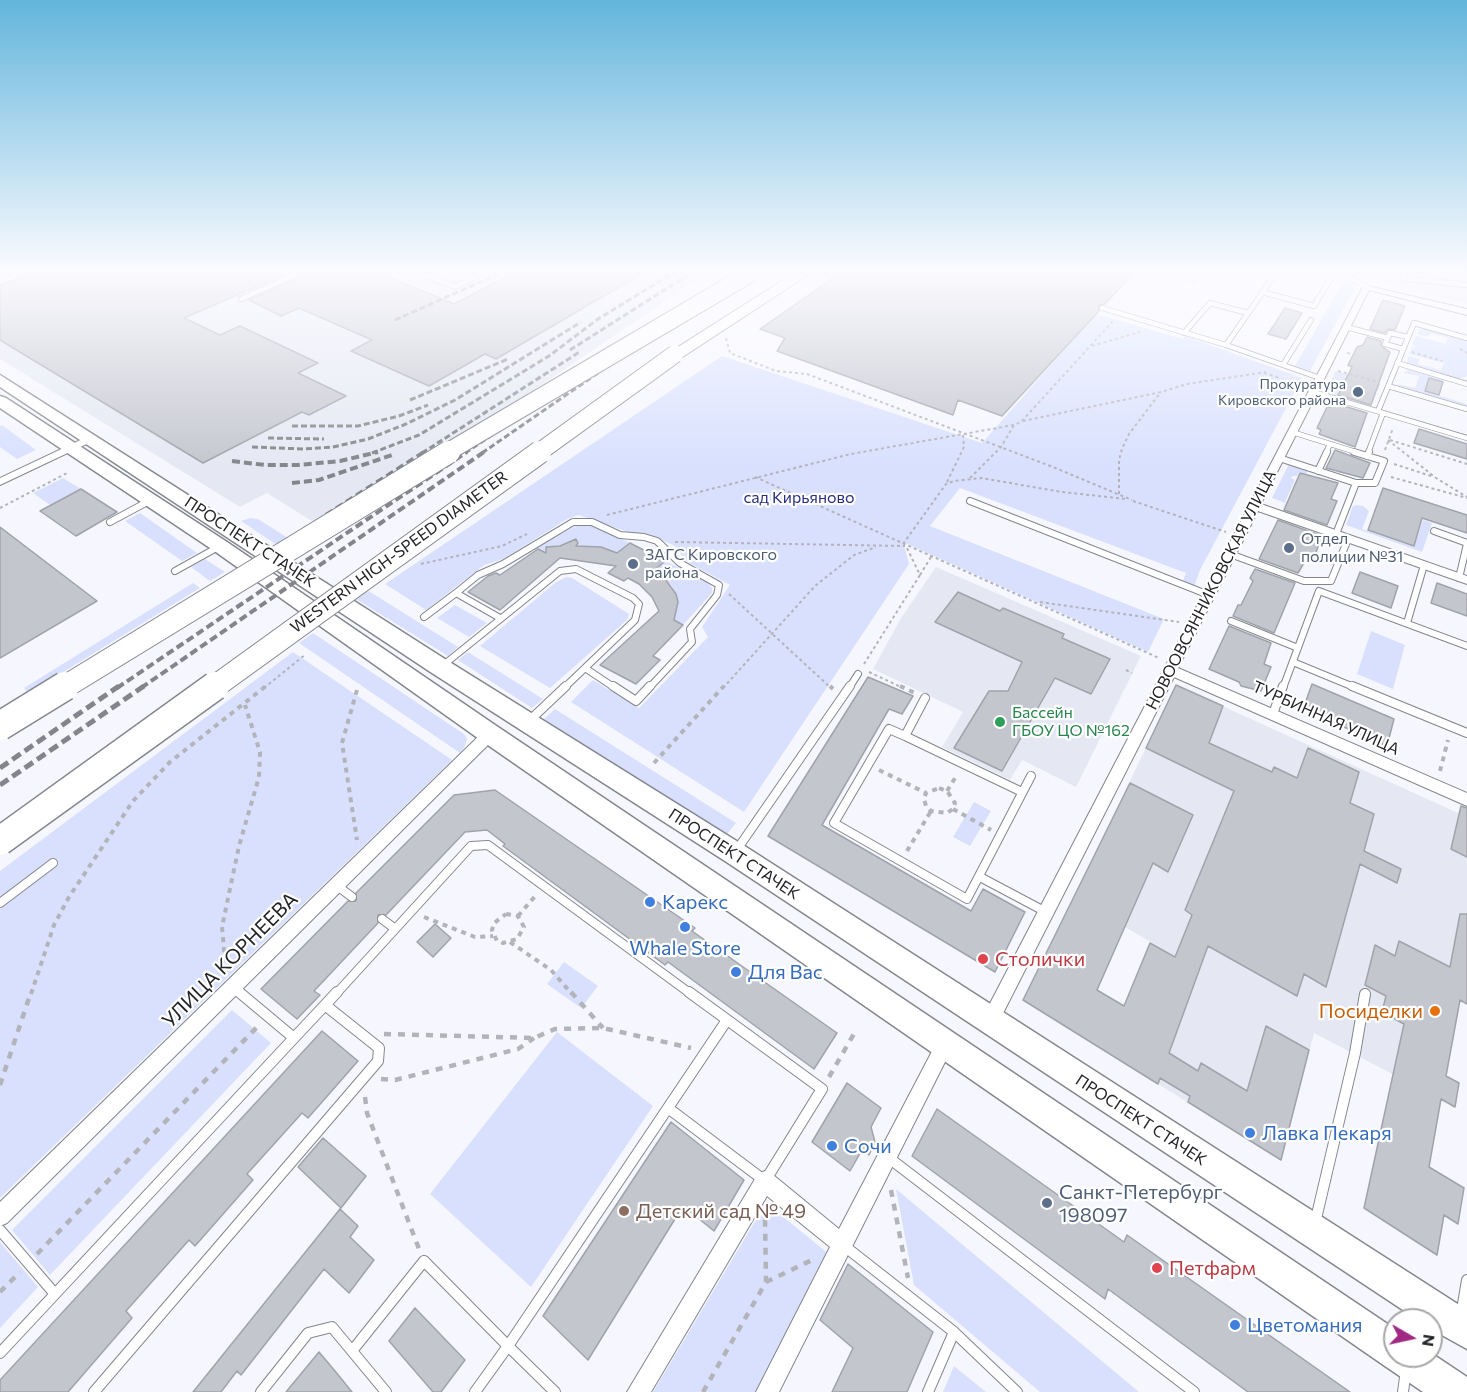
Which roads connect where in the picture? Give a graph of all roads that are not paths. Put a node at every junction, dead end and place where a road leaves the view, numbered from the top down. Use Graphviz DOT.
graph roads {
  1 [pos="641,338"];
  2 [pos="701,338"];
  3 [pos="1201,338"];
  4 [pos="1231,338"];
  5 [pos="1300,338"];
  6 [pos="1340,338"];
  7 [pos="1388,338"];
  8 [pos="1408,338"];
  9 [pos="1226,345"];
  10 [pos="1403,349"];
  11 [pos="1397,363"];
  12 [pos="1283,365"];
  13 [pos="1320,378"];
  14 [pos="0,380"];
  15 [pos="1467,384"];
  16 [pos="1388,386"];
  17 [pos="1313,392"];
  18 [pos="0,401"];
  19 [pos="1467,410"];
  20 [pos="1381,412"];
  21 [pos="1292,432"];
  22 [pos="91,438"];
  23 [pos="1467,438"];
  24 [pos="1330,444"];
  25 [pos="70,448"];
  26 [pos="1367,456"];
  27 [pos="1279,458"];
  28 [pos="1317,471"];
  29 [pos="1,481"];
  30 [pos="1356,483"];
  31 [pos="149,501"];
  32 [pos="970,501"];
  33 [pos="1255,506"];
  34 [pos="110,522"];
  35 [pos="1434,531"];
  36 [pos="1336,534"];
  37 [pos="1348,539"];
  38 [pos="1467,543"];
  39 [pos="220,546"];
  40 [pos="1230,554"];
  41 [pos="1424,565"];
  42 [pos="175,571"];
  43 [pos="1463,579"];
  44 [pos="456,593"];
  45 [pos="1209,595"];
  46 [pos="424,617"];
  47 [pos="500,618"];
  48 [pos="1231,621"];
  49 [pos="1407,623"];
  50 [pos="1467,646"];
  51 [pos="1298,648"];
  52 [pos="1293,662"];
  53 [pos="440,667"];
  54 [pos="585,668"];
  55 [pos="1169,671"];
  56 [pos="858,674"];
  57 [pos="925,698"];
  58 [pos="1273,714"];
  59 [pos="529,721"];
  60 [pos="0,726"];
  61 [pos="1467,733"];
  62 [pos="490,734"];
  63 [pos="905,736"];
  64 [pos="1031,776"];
  65 [pos="1022,792"];
  66 [pos="1467,800"];
  67 [pos="0,841"];
  68 [pos="734,853"];
  69 [pos="52,862"];
  70 [pos="980,877"];
  71 [pos="336,885"];
  72 [pos="352,897"];
  73 [pos="0,903"];
  74 [pos="1046,912"];
  75 [pos="382,919"];
  76 [pos="394,928"];
  77 [pos="233,987"];
  78 [pos="1365,994"];
  79 [pos="325,1005"];
  80 [pos="727,1020"];
  81 [pos="990,1021"];
  82 [pos="294,1038"];
  83 [pos="945,1044"];
  84 [pos="668,1108"];
  85 [pos="887,1156"];
  86 [pos="765,1181"];
  87 [pos="0,1215"];
  88 [pos="0,1230"];
  89 [pos="1313,1232"];
  90 [pos="843,1245"];
  91 [pos="1467,1280"];
  92 [pos="55,1294"];
  93 [pos="1463,1329"];
  94 [pos="954,1332"];
  95 [pos="508,1346"];
  96 [pos="352,1351"];
  97 [pos="1383,1351"];
  98 [pos="0,1353"];
  99 [pos="1410,1368"];
  100 [pos="98,1390"];
  101 [pos="261,1392"];
  102 [pos="386,1392"];
  103 [pos="475,1392"];
  104 [pos="555,1392"];
  105 [pos="638,1392"];
  106 [pos="767,1392"];
  107 [pos="928,1392"];
  108 [pos="1017,1392"];
  109 [pos="1194,1392"];
  110 [pos="1456,1392"];
  1 -- 60 [label="highway, bridge"];
  2 -- 67 [label="highway, WESTERN HIGH-SPEED DIAMETER, bridge"];
  3 -- 9 [label="lane"];
  4 -- 9 [label="lane"];
  5 -- 12 [label="lane"];
  6 -- 13 [label="street, НОВООВСЯННИКОВСКАЯ УЛИЦА"];
  7 -- 10 [label="lane"];
  8 -- 10 [label="lane"];
  9 -- 12 [label="lane"];
  10 -- 11 [label="lane"];
  11 -- 15 [label="lane"];
  11 -- 16 [label="lane"];
  12 -- 13 [label="lane"];
  13 -- 17 [label="street, НОВООВСЯННИКОВСКАЯ УЛИЦА"];
  14 -- 22 [label="main road, ПРОСПЕКТ СТАЧЕК"];
  16 -- 19 [label="lane"];
  16 -- 20 [label="lane"];
  17 -- 20 [label="lane"];
  17 -- 21 [label="street, НОВООВСЯННИКОВСКАЯ УЛИЦА"];
  18 -- 25 [label="main road, ПРОСПЕКТ СТАЧЕК"];
  20 -- 23 [label="lane"];
  20 -- 26 [label="lane"];
  21 -- 24 [label="lane"];
  21 -- 27 [label="street, НОВООВСЯННИКОВСКАЯ УЛИЦА"];
  22 -- 25 [label="street"];
  22 -- 53 [label="main road, ПРОСПЕКТ СТАЧЕК"];
  24 -- 26 [label="lane"];
  24 -- 28 [label="lane"];
  25 -- 29 [label="street"];
  25 -- 31 [label="main road, ПРОСПЕКТ СТАЧЕК"];
  26 -- 30 [label="lane"];
  27 -- 28 [label="lane"];
  27 -- 33 [label="street, НОВООВСЯННИКОВСКАЯ УЛИЦА"];
  28 -- 30 [label="lane"];
  30 -- 36 [label="lane"];
  31 -- 34 [label="lane"];
  31 -- 39 [label="main road, ПРОСПЕКТ СТАЧЕК"];
  32 -- 45 [label="lane"];
  33 -- 36 [label="street"];
  33 -- 40 [label="street, НОВООВСЯННИКОВСКАЯ УЛИЦА"];
  35 -- 38 [label="lane"];
  36 -- 37 [label="street"];
  37 -- 40 [label="lane"];
  37 -- 41 [label="street"];
  38 -- 43 [label="lane"];
  39 -- 42 [label="lane"];
  39 -- 62 [label="main road, ПРОСПЕКТ СТАЧЕК"];
  40 -- 45 [label="street, НОВООВСЯННИКОВСКАЯ УЛИЦА"];
  41 -- 43 [label="street"];
  41 -- 49 [label="lane"];
  44 -- 46 [label="lane"];
  44 -- 47 [label="lane"];
  44 -- 54 [label="lane"];
  45 -- 55 [label="street, НОВООВСЯННИКОВСКАЯ УЛИЦА"];
  47 -- 53 [label="lane"];
  47 -- 54 [label="lane"];
  48 -- 51 [label="lane"];
  49 -- 50 [label="lane"];
  49 -- 51 [label="lane"];
  51 -- 52 [label="lane"];
  52 -- 58 [label="lane"];
  52 -- 61 [label="lane"];
  53 -- 59 [label="main road, ПРОСПЕКТ СТАЧЕК"];
  54 -- 59 [label="lane"];
  55 -- 58 [label="street, ТУРБИННАЯ УЛИЦА"];
  55 -- 74 [label="street, НОВООВСЯННИКОВСКАЯ УЛИЦА"];
  56 -- 68 [label="lane"];
  57 -- 63 [label="lane"];
  58 -- 66 [label="street, ТУРБИННАЯ УЛИЦА"];
  59 -- 68 [label="main road, ПРОСПЕКТ СТАЧЕК"];
  62 -- 71 [label="street, УЛИЦА КОРНЕЕВА"];
  62 -- 83 [label="main road, ПРОСПЕКТ СТАЧЕК"];
  63 -- 65 [label="lane"];
  63 -- 70 [label="lane"];
  64 -- 65 [label="lane"];
  65 -- 70 [label="lane"];
  68 -- 81 [label="main road, ПРОСПЕКТ СТАЧЕК"];
  69 -- 73 [label="lane"];
  70 -- 74 [label="lane"];
  71 -- 72 [label="lane"];
  71 -- 77 [label="street, УЛИЦА КОРНЕЕВА"];
  74 -- 81 [label="street, НОВООВСЯННИКОВСКАЯ УЛИЦА"];
  75 -- 76 [label="lane"];
  76 -- 79 [label="lane"];
  76 -- 80 [label="lane"];
  77 -- 82 [label="lane"];
  77 -- 87 [label="street, УЛИЦА КОРНЕЕВА"];
  78 -- 89 [label="lane"];
  79 -- 82 [label="lane"];
  79 -- 100 [label="lane"];
  80 -- 84 [label="lane"];
  80 -- 86 [label="lane"];
  81 -- 89 [label="main road, ПРОСПЕКТ СТАЧЕК"];
  82 -- 92 [label="lane"];
  83 -- 85 [label="street"];
  83 -- 97 [label="main road, ПРОСПЕКТ СТАЧЕК"];
  84 -- 86 [label="lane"];
  84 -- 95 [label="lane"];
  85 -- 90 [label="street"];
  85 -- 109 [label="lane"];
  86 -- 90 [label="street"];
  86 -- 105 [label="street"];
  88 -- 92 [label="lane"];
  89 -- 93 [label="main road, ПРОСПЕКТ СТАЧЕК"];
  90 -- 94 [label="lane"];
  90 -- 106 [label="street"];
  91 -- 93 [label="lane"];
  92 -- 98 [label="lane"];
  94 -- 107 [label="lane"];
  94 -- 108 [label="lane"];
  95 -- 96 [label="lane"];
  95 -- 103 [label="lane"];
  95 -- 104 [label="lane"];
  96 -- 101 [label="lane"];
  96 -- 102 [label="lane"];
  99 -- 110 [label="main road, ПРОСПЕКТ СТАЧЕК"];
}
